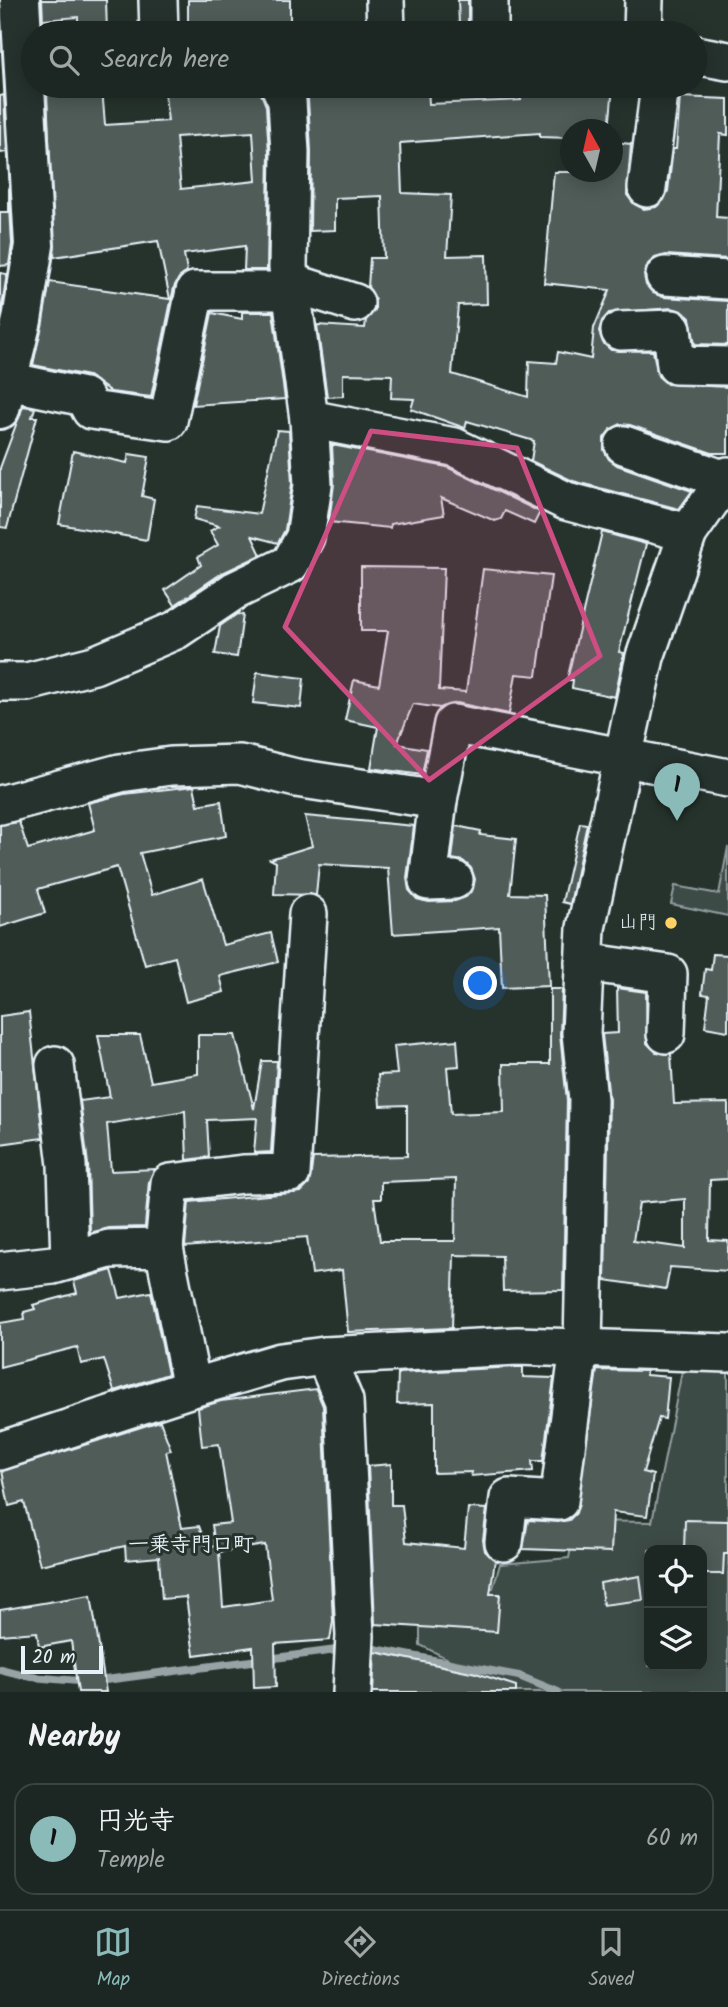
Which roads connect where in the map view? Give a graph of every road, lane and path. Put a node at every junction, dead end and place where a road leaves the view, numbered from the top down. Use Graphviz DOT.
graph roads {
  1 [pos="20,0"];
  2 [pos="158,0"];
  3 [pos="385,0"];
  4 [pos="489,0"];
  5 [pos="644,0"];
  6 [pos="159,21"];
  7 [pos="386,21"];
  8 [pos="489,21"];
  9 [pos="643,21"];
  10 [pos="707,57"];
  11 [pos="728,61"];
  12 [pos="21,81"];
  13 [pos="22,98"];
  14 [pos="286,98"];
  15 [pos="658,98"];
  16 [pos="647,188"];
  17 [pos="665,276"];
  18 [pos="728,280"];
  19 [pos="290,286"];
  20 [pos="355,303"];
  21 [pos="620,331"];
  22 [pos="728,366"];
  23 [pos="4,395"];
  24 [pos="309,419"];
  25 [pos="624,445"];
  26 [pos="727,478"];
  27 [pos="688,533"];
  28 [pos="0,682"];
  29 [pos="624,757"];
  30 [pos="728,778"];
  31 [pos="438,800"];
  32 [pos="0,805"];
  33 [pos="431,881"];
  34 [pos="308,914"];
  35 [pos="584,962"];
  36 [pos="666,1034"];
  37 [pos="55,1065"];
  38 [pos="164,1248"];
  39 [pos="70,1260"];
  40 [pos="0,1271"];
  41 [pos="581,1347"];
  42 [pos="728,1353"];
  43 [pos="325,1356"];
  44 [pos="192,1388"];
  45 [pos="0,1451"];
  46 [pos="504,1542"];
  47 [pos="352,1692"];
  1 -- 12 [label="main road"];
  2 -- 6 [label="street"];
  3 -- 7 [label="street"];
  4 -- 8 [label="street"];
  5 -- 9 [label="street"];
  10 -- 11 [label="street"];
  13 -- 23 [label="main road"];
  14 -- 19 [label="street"];
  15 -- 16 [label="street"];
  17 -- 18 [label="street"];
  19 -- 20 [label="street"];
  19 -- 23 [label="street"];
  19 -- 24 [label="street"];
  21 -- 22 [label="street"];
  24 -- 27 [label="street"];
  24 -- 28 [label="street"];
  25 -- 26 [label="street"];
  26 -- 27 [label="street"];
  27 -- 29 [label="street"];
  29 -- 30 [label="street"];
  29 -- 31 [label="street"];
  29 -- 35 [label="street"];
  31 -- 32 [label="street"];
  31 -- 33 [label="street"];
  34 -- 38 [label="street"];
  35 -- 36 [label="street"];
  35 -- 41 [label="street"];
  37 -- 39 [label="street"];
  38 -- 39 [label="street"];
  38 -- 44 [label="street"];
  39 -- 40 [label="street"];
  41 -- 42 [label="street"];
  41 -- 43 [label="street"];
  41 -- 46 [label="street"];
  43 -- 44 [label="street"];
  43 -- 47 [label="street"];
  44 -- 45 [label="street"];
}
